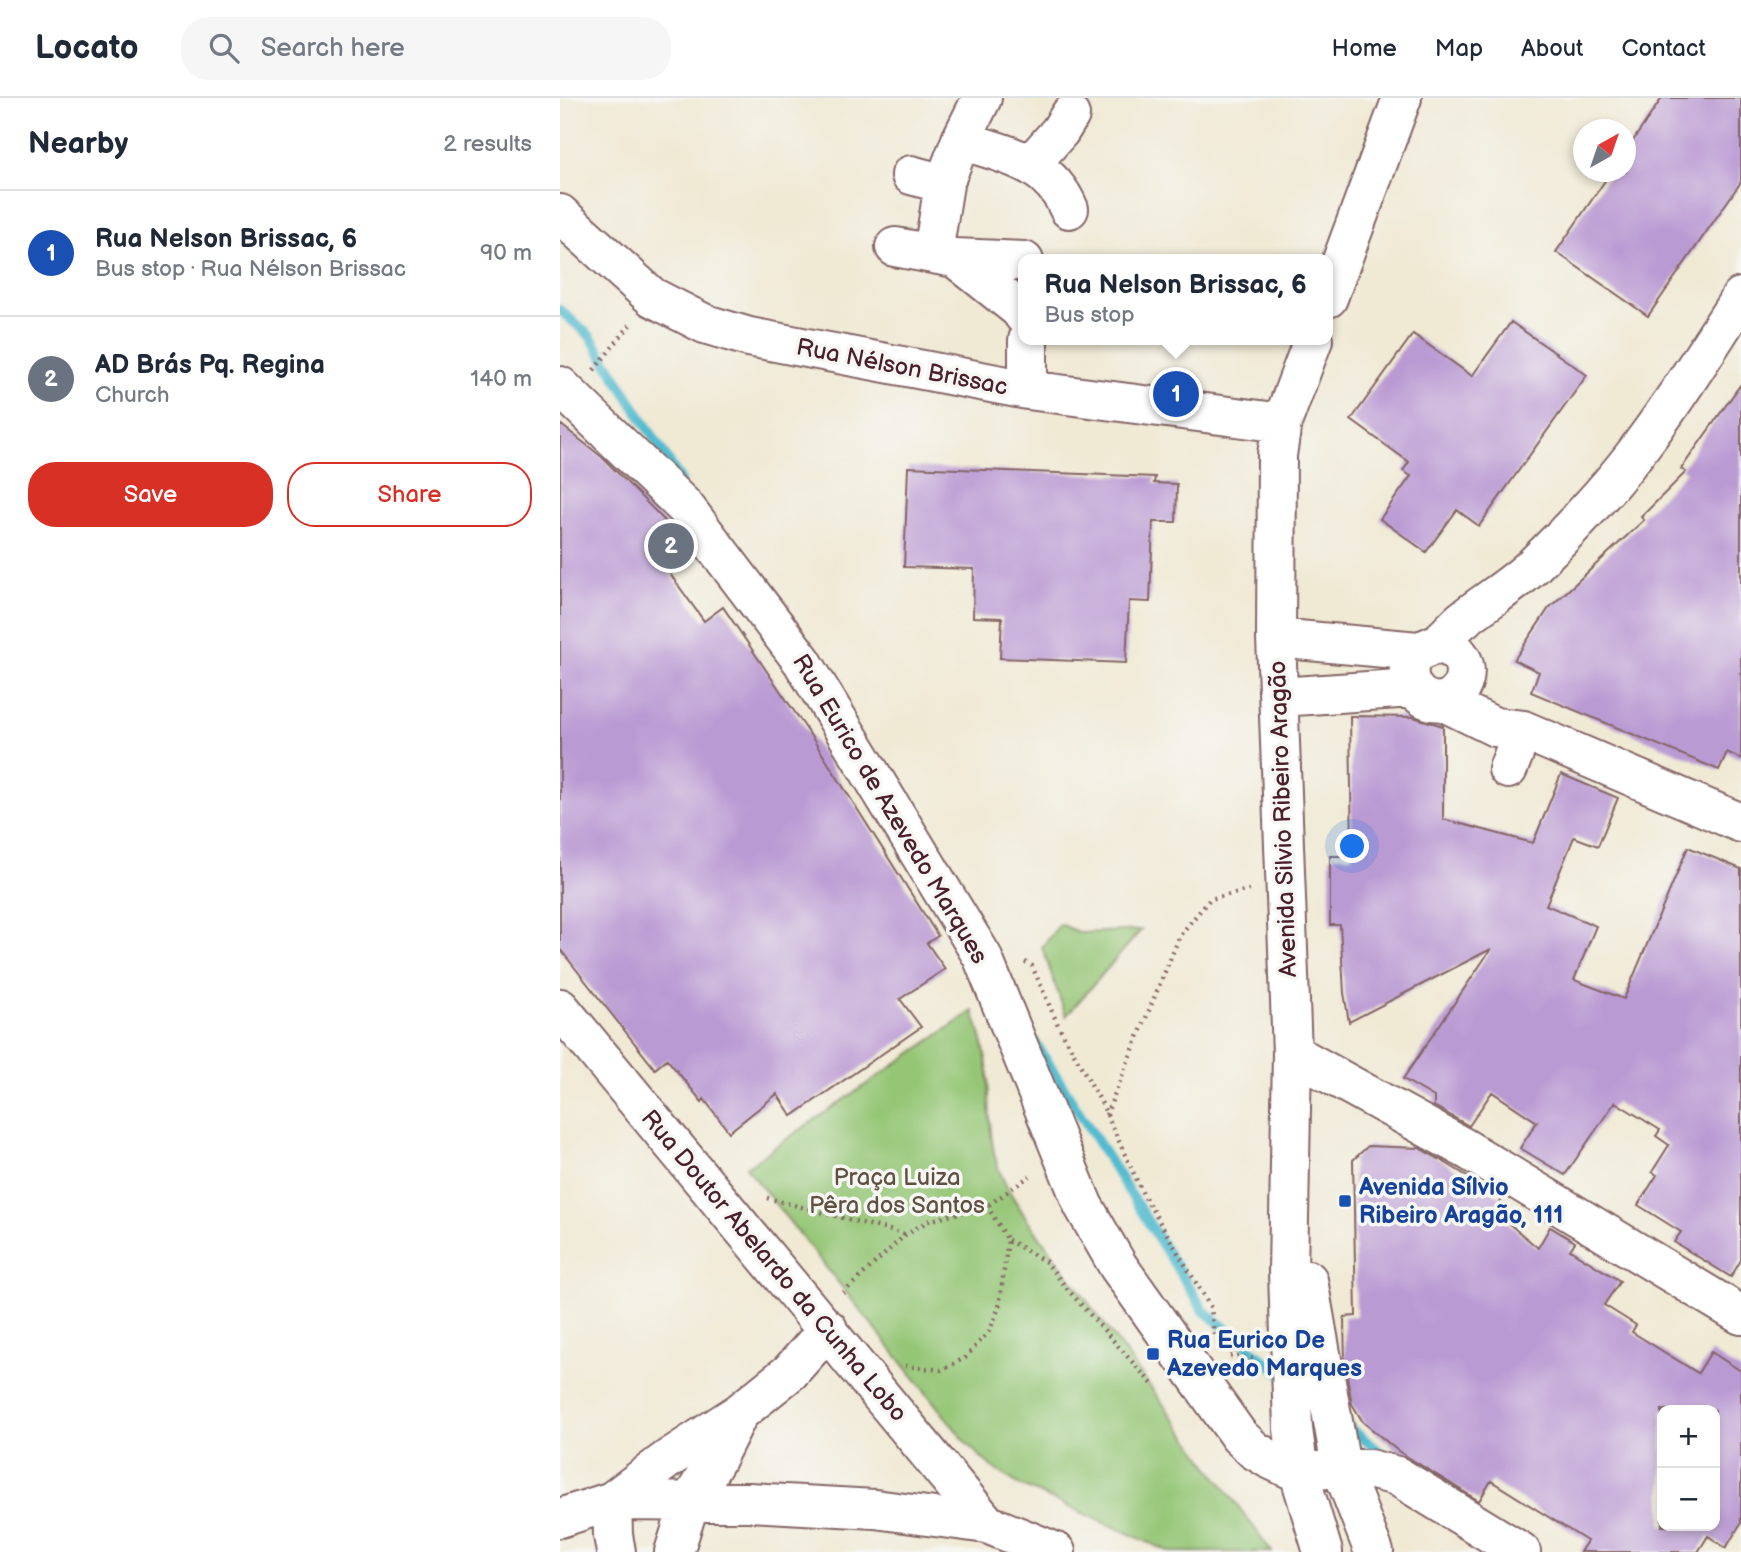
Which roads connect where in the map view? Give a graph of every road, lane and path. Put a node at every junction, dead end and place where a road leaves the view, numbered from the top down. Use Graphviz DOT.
graph roads {
  1 [pos="982,98"];
  2 [pos="1402,98"];
  3 [pos="1070,114"];
  4 [pos="961,139"];
  5 [pos="1031,163"];
  6 [pos="1069,209"];
  7 [pos="560,214"];
  8 [pos="895,247"];
  9 [pos="944,256"];
  10 [pos="1018,261"];
  11 [pos="1333,284"];
  12 [pos="652,297"];
  13 [pos="1741,297"];
  14 [pos="1018,309"];
  15 [pos="1028,345"];
  16 [pos="1311,345"];
  17 [pos="1028,390"];
  18 [pos="566,392"];
  19 [pos="1282,423"];
  20 [pos="1276,638"];
  21 [pos="1440,672"];
  22 [pos="1279,698"];
  23 [pos="1523,730"];
  24 [pos="1508,769"];
  25 [pos="1741,823"];
  26 [pos="1251,890"];
  27 [pos="982,956"];
  28 [pos="560,1008"];
  29 [pos="1292,1053"];
  30 [pos="1106,1116"];
  31 [pos="1062,1153"];
  32 [pos="713,1192"];
  33 [pos="987,1206"];
  34 [pos="1290,1215"];
  35 [pos="905,1235"];
  36 [pos="1008,1240"];
  37 [pos="1741,1315"];
  38 [pos="828,1329"];
  39 [pos="1291,1355"];
  40 [pos="1203,1361"];
  41 [pos="897,1364"];
  42 [pos="739,1413"];
  43 [pos="1341,1467"];
  44 [pos="1298,1473"];
  45 [pos="612,1501"];
  46 [pos="690,1502"];
  47 [pos="560,1518"];
  48 [pos="987,1524"];
  49 [pos="616,1552"];
  50 [pos="674,1552"];
  51 [pos="1056,1552"];
  52 [pos="1323,1552"];
  53 [pos="1374,1552"];
  54 [pos="1521,1552"];
  1 -- 4 [label="street"];
  2 -- 11 [label="street"];
  3 -- 5 [label="street"];
  4 -- 5 [label="street"];
  4 -- 9 [label="street"];
  5 -- 6 [label="street"];
  7 -- 12 [label="street, Rua Nélson Brissac"];
  8 -- 9 [label="street"];
  9 -- 10 [label="street"];
  9 -- 14 [label="street"];
  12 -- 17 [label="street, Rua Nélson Brissac"];
  12 -- 18 [label="path"];
  13 -- 21 [label="street"];
  15 -- 17 [label="street"];
  16 -- 19 [label="street, Avenida Silvio Ribeiro Aragão"];
  17 -- 19 [label="street, Rua Nélson Brissac"];
  18 -- 27 [label="street, Rua Eurico de Azevedo Marques"];
  19 -- 20 [label="street, Avenida Silvio Ribeiro Aragão"];
  20 -- 21 [label="street"];
  20 -- 22 [label="street, Avenida Silvio Ribeiro Aragão"];
  21 -- 22 [label="street"];
  21 -- 23 [label="street"];
  22 -- 29 [label="street, Avenida Silvio Ribeiro Aragão"];
  23 -- 24 [label="street"];
  23 -- 25 [label="street"];
  26 -- 30 [label="path"];
  27 -- 30 [label="path"];
  27 -- 31 [label="street, Rua Eurico de Azevedo Marques"];
  28 -- 32 [label="street, Rua Doutor Abelardo da Cunha Lobo"];
  29 -- 34 [label="street, Avenida Silvio Ribeiro Aragão"];
  29 -- 37 [label="street"];
  30 -- 40 [label="path"];
  31 -- 33 [label="path"];
  31 -- 40 [label="street, Rua Eurico de Azevedo Marques"];
  32 -- 35 [label="path"];
  32 -- 38 [label="street, Rua Doutor Abelardo da Cunha Lobo"];
  33 -- 35 [label="path"];
  33 -- 36 [label="path"];
  34 -- 39 [label="street, Avenida Silvio Ribeiro Aragão"];
  34 -- 43 [label="street, Avenida Silvio Ribeiro Aragão"];
  35 -- 38 [label="path"];
  36 -- 40 [label="path"];
  36 -- 41 [label="path"];
  38 -- 42 [label="street"];
  38 -- 48 [label="street, Rua Doutor Abelardo da Cunha Lobo"];
  39 -- 40 [label="path"];
  39 -- 44 [label="street, Avenida Silvio Ribeiro Aragão"];
  40 -- 44 [label="street, Rua Eurico de Azevedo Marques"];
  42 -- 45 [label="street"];
  42 -- 46 [label="street"];
  43 -- 44 [label="street"];
  43 -- 53 [label="street, Avenida Silvio Ribeiro Aragão"];
  43 -- 54 [label="street"];
  44 -- 52 [label="street, Avenida Silvio Ribeiro Aragão"];
  45 -- 46 [label="street"];
  45 -- 47 [label="street"];
  45 -- 49 [label="street"];
  46 -- 48 [label="street"];
  46 -- 50 [label="street"];
  48 -- 51 [label="street"];
}
